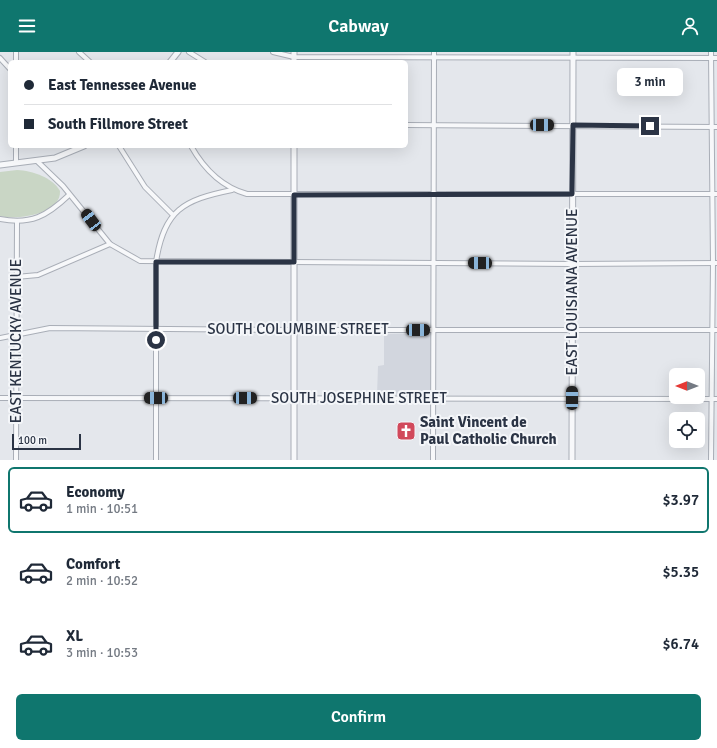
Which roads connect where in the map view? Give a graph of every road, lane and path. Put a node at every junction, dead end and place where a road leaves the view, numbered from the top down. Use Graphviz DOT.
graph roads {
  1 [pos="79,52"];
  2 [pos="178,52"];
  3 [pos="189,52"];
  4 [pos="273,52"];
  5 [pos="573,52"];
  6 [pos="712,52"];
  7 [pos="434,54"];
  8 [pos="294,57"];
  9 [pos="0,58"];
  10 [pos="573,58"];
  11 [pos="712,58"];
  12 [pos="717,58"];
  13 [pos="88,60"];
  14 [pos="172,60"];
  15 [pos="202,60"];
  16 [pos="8,67"];
  17 [pos="408,125"];
  18 [pos="434,125"];
  19 [pos="573,125"];
  20 [pos="715,127"];
  21 [pos="16,148"];
  22 [pos="79,148"];
  23 [pos="120,148"];
  24 [pos="192,148"];
  25 [pos="294,148"];
  26 [pos="37,161"];
  27 [pos="16,163"];
  28 [pos="0,165"];
  29 [pos="232,190"];
  30 [pos="434,194"];
  31 [pos="572,194"];
  32 [pos="712,194"];
  33 [pos="717,194"];
  34 [pos="70,195"];
  35 [pos="294,195"];
  36 [pos="173,215"];
  37 [pos="0,219"];
  38 [pos="17,222"];
  39 [pos="110,244"];
  40 [pos="156,262"];
  41 [pos="294,262"];
  42 [pos="434,262"];
  43 [pos="715,263"];
  44 [pos="572,264"];
  45 [pos="16,277"];
  46 [pos="156,328"];
  47 [pos="572,329"];
  48 [pos="294,330"];
  49 [pos="434,330"];
  50 [pos="712,330"];
  51 [pos="717,330"];
  52 [pos="16,333"];
  53 [pos="0,338"];
  54 [pos="294,397"];
  55 [pos="0,398"];
  56 [pos="16,398"];
  57 [pos="156,398"];
  58 [pos="433,398"];
  59 [pos="572,398"];
  60 [pos="711,399"];
  61 [pos="717,399"];
  62 [pos="16,460"];
  63 [pos="156,460"];
  64 [pos="294,460"];
  65 [pos="433,460"];
  66 [pos="572,460"];
  67 [pos="711,460"];
  1 -- 13 [label="street"];
  2 -- 14 [label="street"];
  3 -- 15 [label="street"];
  4 -- 8 [label="street"];
  5 -- 10 [label="street, EAST LOUISIANA AVENUE"];
  6 -- 11 [label="street"];
  7 -- 8 [label="street"];
  7 -- 10 [label="street"];
  7 -- 18 [label="street"];
  9 -- 16 [label="street"];
  10 -- 11 [label="street"];
  10 -- 19 [label="street, EAST LOUISIANA AVENUE"];
  11 -- 12 [label="street"];
  11 -- 20 [label="street"];
  17 -- 18 [label="street"];
  18 -- 19 [label="street"];
  18 -- 30 [label="street"];
  19 -- 20 [label="street"];
  19 -- 31 [label="street, EAST LOUISIANA AVENUE"];
  20 -- 32 [label="street"];
  21 -- 27 [label="street"];
  22 -- 26 [label="street"];
  23 -- 36 [label="street"];
  24 -- 29 [label="street"];
  25 -- 35 [label="street"];
  26 -- 27 [label="street"];
  26 -- 34 [label="street"];
  27 -- 28 [label="street"];
  29 -- 35 [label="street"];
  29 -- 36 [label="street"];
  30 -- 31 [label="street"];
  30 -- 35 [label="street"];
  30 -- 42 [label="street"];
  31 -- 32 [label="street"];
  31 -- 44 [label="street, EAST LOUISIANA AVENUE"];
  32 -- 33 [label="street"];
  32 -- 43 [label="street"];
  34 -- 38 [label="street"];
  34 -- 39 [label="street"];
  35 -- 41 [label="street"];
  36 -- 40 [label="street"];
  37 -- 38 [label="street"];
  38 -- 45 [label="street, EAST KENTUCKY AVENUE"];
  39 -- 40 [label="street"];
  39 -- 45 [label="street"];
  40 -- 41 [label="street"];
  40 -- 46 [label="street"];
  41 -- 42 [label="street"];
  41 -- 48 [label="street"];
  42 -- 44 [label="street"];
  42 -- 49 [label="street"];
  43 -- 44 [label="street"];
  43 -- 50 [label="street"];
  44 -- 47 [label="street, EAST LOUISIANA AVENUE"];
  45 -- 52 [label="street, EAST KENTUCKY AVENUE"];
  46 -- 48 [label="street, SOUTH COLUMBINE STREET"];
  46 -- 52 [label="street, SOUTH COLUMBINE STREET"];
  46 -- 57 [label="street"];
  47 -- 49 [label="street, SOUTH COLUMBINE STREET"];
  47 -- 50 [label="street, SOUTH COLUMBINE STREET"];
  47 -- 59 [label="street, EAST LOUISIANA AVENUE"];
  48 -- 49 [label="street, SOUTH COLUMBINE STREET"];
  48 -- 54 [label="street"];
  49 -- 58 [label="street"];
  50 -- 51 [label="street, SOUTH COLUMBINE STREET"];
  50 -- 60 [label="street"];
  52 -- 53 [label="street, SOUTH COLUMBINE STREET"];
  52 -- 56 [label="street, EAST KENTUCKY AVENUE"];
  54 -- 57 [label="street, SOUTH JOSEPHINE STREET"];
  54 -- 58 [label="street, SOUTH JOSEPHINE STREET"];
  54 -- 64 [label="street"];
  55 -- 56 [label="street, SOUTH JOSEPHINE STREET"];
  56 -- 57 [label="street, SOUTH JOSEPHINE STREET"];
  56 -- 62 [label="street, EAST KENTUCKY AVENUE"];
  57 -- 63 [label="street"];
  58 -- 59 [label="street, SOUTH JOSEPHINE STREET"];
  58 -- 65 [label="street"];
  59 -- 60 [label="street, SOUTH JOSEPHINE STREET"];
  59 -- 66 [label="street, EAST LOUISIANA AVENUE"];
  60 -- 61 [label="street, SOUTH JOSEPHINE STREET"];
  60 -- 67 [label="street"];
}
